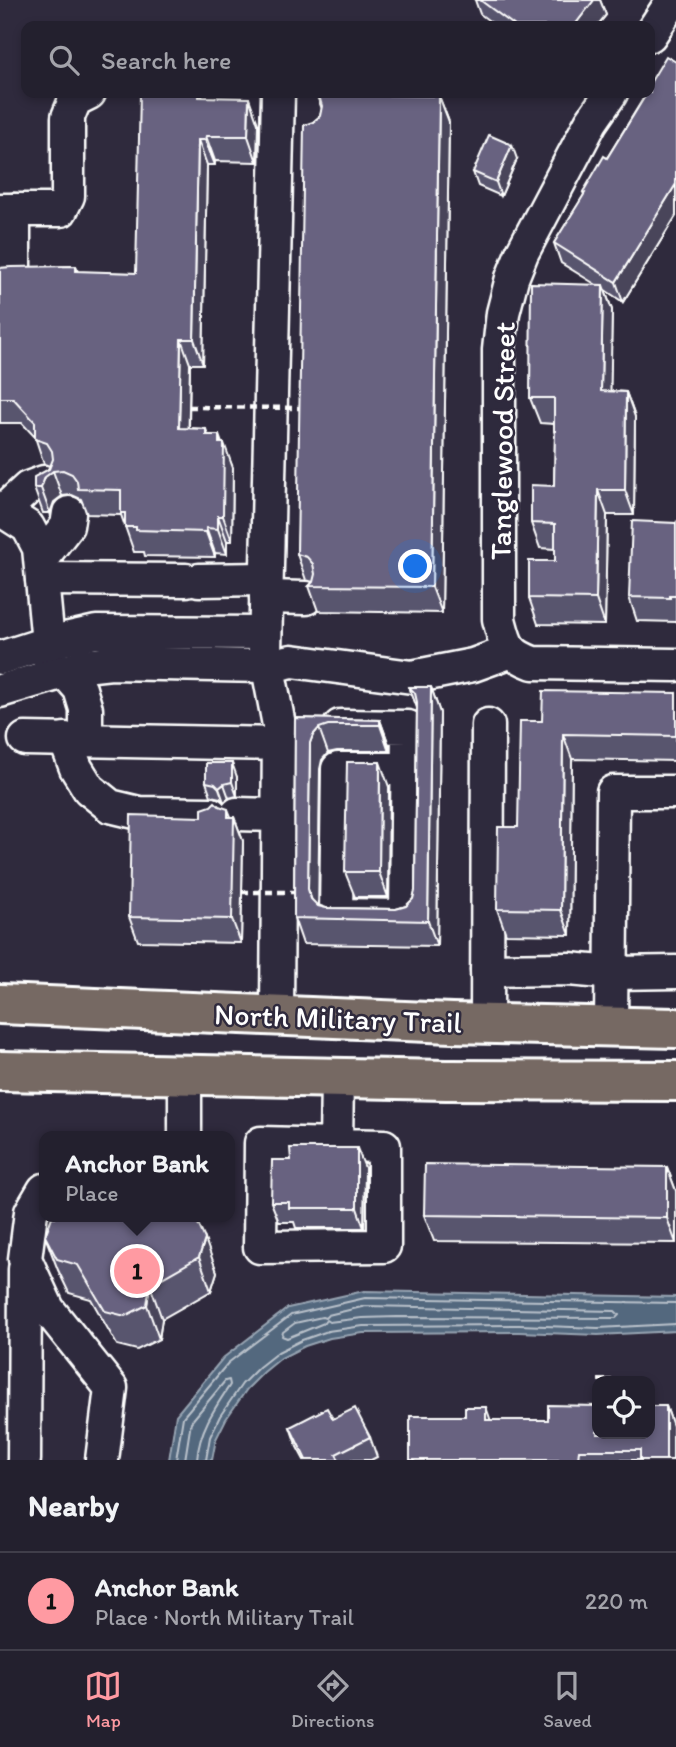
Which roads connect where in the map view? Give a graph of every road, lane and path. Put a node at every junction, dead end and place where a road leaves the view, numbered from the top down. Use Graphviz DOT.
graph roads {
  1 [pos="671,3"];
  2 [pos="655,27"];
  3 [pos="79,98"];
  4 [pos="279,98"];
  5 [pos="608,98"];
  6 [pos="7,210"];
  7 [pos="0,275"];
  8 [pos="189,407"];
  9 [pos="309,408"];
  10 [pos="44,482"];
  11 [pos="1,510"];
  12 [pos="69,513"];
  13 [pos="42,569"];
  14 [pos="266,588"];
  15 [pos="306,598"];
  16 [pos="265,634"];
  17 [pos="47,643"];
  18 [pos="509,648"];
  19 [pos="0,658"];
  20 [pos="676,665"];
  21 [pos="268,666"];
  22 [pos="58,674"];
  23 [pos="0,691"];
  24 [pos="488,725"];
  25 [pos="295,730"];
  26 [pos="25,739"];
  27 [pos="75,740"];
  28 [pos="408,769"];
  29 [pos="676,792"];
  30 [pos="278,815"];
  31 [pos="242,892"];
  32 [pos="303,892"];
  33 [pos="487,970"];
  34 [pos="676,972"];
  35 [pos="613,973"];
  36 [pos="0,1004"];
  37 [pos="277,1016"];
  38 [pos="487,1024"];
  39 [pos="611,1026"];
  40 [pos="676,1028"];
  41 [pos="0,1071"];
  42 [pos="185,1075"];
  43 [pos="337,1078"];
  44 [pos="676,1080"];
  45 [pos="185,1131"];
  46 [pos="336,1144"];
  47 [pos="39,1198"];
  48 [pos="26,1259"];
  49 [pos="24,1460"];
  50 [pos="102,1460"];
  1 -- 2 [label="street"];
  3 -- 6 [label="street"];
  4 -- 14 [label="street"];
  5 -- 18 [label="street, Tanglewood Street"];
  6 -- 7 [label="street"];
  8 -- 9 [label="path, bridge"];
  10 -- 11 [label="street"];
  11 -- 13 [label="street"];
  12 -- 13 [label="street"];
  13 -- 14 [label="street"];
  13 -- 17 [label="street"];
  14 -- 15 [label="street"];
  14 -- 16 [label="street"];
  16 -- 17 [label="street"];
  16 -- 21 [label="street"];
  17 -- 19 [label="street"];
  17 -- 22 [label="street"];
  18 -- 20 [label="street"];
  18 -- 21 [label="street"];
  21 -- 22 [label="street"];
  21 -- 25 [label="street"];
  22 -- 23 [label="street"];
  22 -- 27 [label="street"];
  24 -- 33 [label="street"];
  25 -- 27 [label="street"];
  25 -- 28 [label="street"];
  25 -- 30 [label="street"];
  26 -- 27 [label="street"];
  27 -- 30 [label="street"];
  28 -- 28 [label="street"];
  29 -- 35 [label="street"];
  30 -- 37 [label="street"];
  31 -- 32 [label="path, bridge"];
  33 -- 35 [label="street"];
  33 -- 38 [label="street"];
  34 -- 35 [label="street"];
  35 -- 39 [label="street"];
  36 -- 37 [label="main road, North Military Trail"];
  37 -- 38 [label="main road, North Military Trail"];
  38 -- 39 [label="main road, North Military Trail"];
  39 -- 40 [label="main road, North Military Trail"];
  41 -- 42 [label="main road, North Military Trail"];
  42 -- 43 [label="main road, North Military Trail"];
  42 -- 45 [label="street"];
  43 -- 44 [label="main road, North Military Trail"];
  43 -- 46 [label="street"];
  46 -- 46 [label="street"];
  47 -- 48 [label="street"];
  48 -- 49 [label="street"];
  48 -- 50 [label="street"];
}
